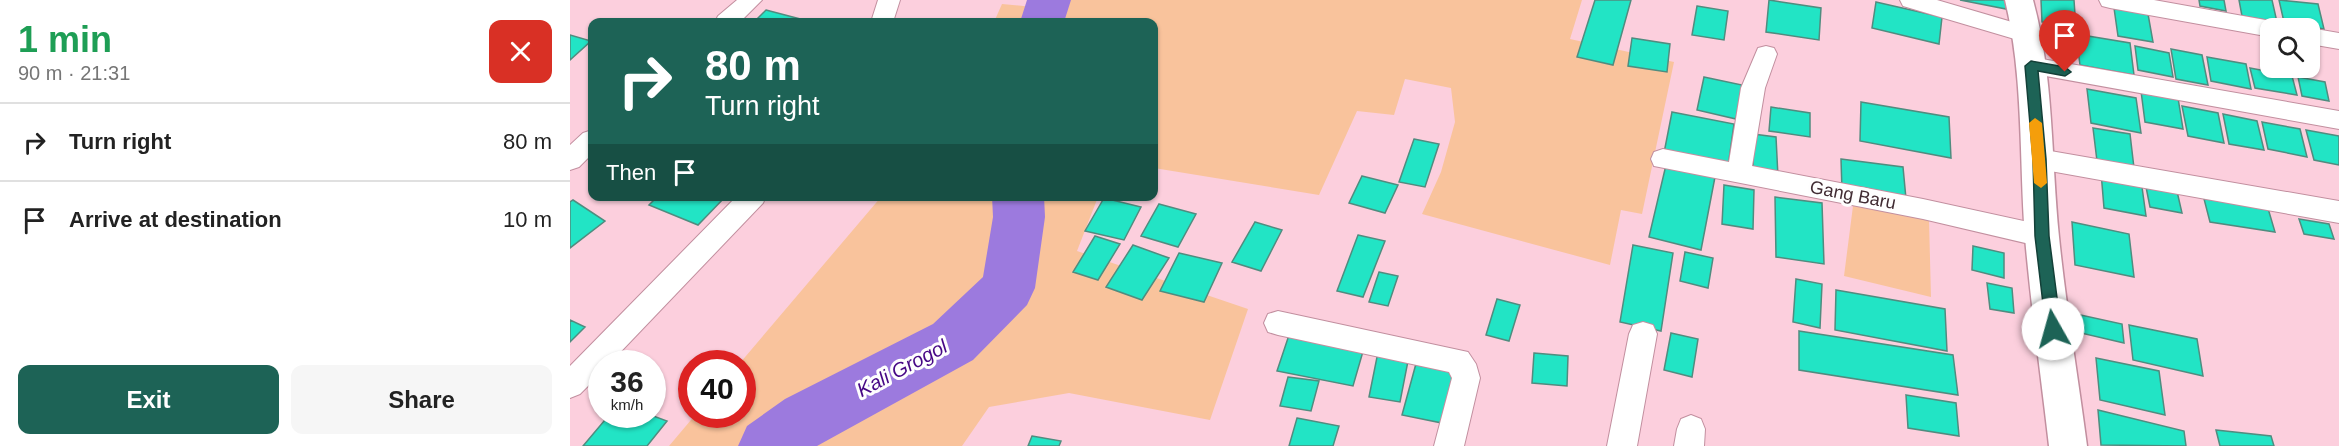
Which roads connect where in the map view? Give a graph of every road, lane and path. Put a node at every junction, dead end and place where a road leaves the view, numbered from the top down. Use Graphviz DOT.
graph roads {
  1 [pos="751,0"];
  2 [pos="890,0"];
  3 [pos="1911,0"];
  4 [pos="2019,0"];
  5 [pos="2110,0"];
  6 [pos="731,18"];
  7 [pos="883,18"];
  8 [pos="2260,27"];
  9 [pos="2320,38"];
  10 [pos="2339,41"];
  11 [pos="2029,50"];
  12 [pos="1767,54"];
  13 [pos="2339,120"];
  14 [pos="588,144"];
  15 [pos="1663,159"];
  16 [pos="2039,159"];
  17 [pos="570,160"];
  18 [pos="1739,173"];
  19 [pos="749,201"];
  20 [pos="2339,212"];
  21 [pos="2042,236"];
  22 [pos="1278,323"];
  23 [pos="1643,334"];
  24 [pos="570,385"];
  25 [pos="1449,446"];
  26 [pos="1622,446"];
  27 [pos="2068,446"];
  1 -- 6 [label="street"];
  2 -- 7 [label="street"];
  3 -- 11 [label="street"];
  4 -- 11 [label="street"];
  5 -- 8 [label="street"];
  9 -- 10 [label="street"];
  11 -- 13 [label="street"];
  11 -- 16 [label="street"];
  12 -- 18 [label="street"];
  14 -- 17 [label="street"];
  15 -- 18 [label="street, Gang Baru"];
  16 -- 20 [label="street"];
  16 -- 21 [label="street"];
  18 -- 21 [label="street, Gang Baru"];
  19 -- 24 [label="street"];
  21 -- 27 [label="street"];
  22 -- 25 [label="street"];
  23 -- 26 [label="street"];
}
